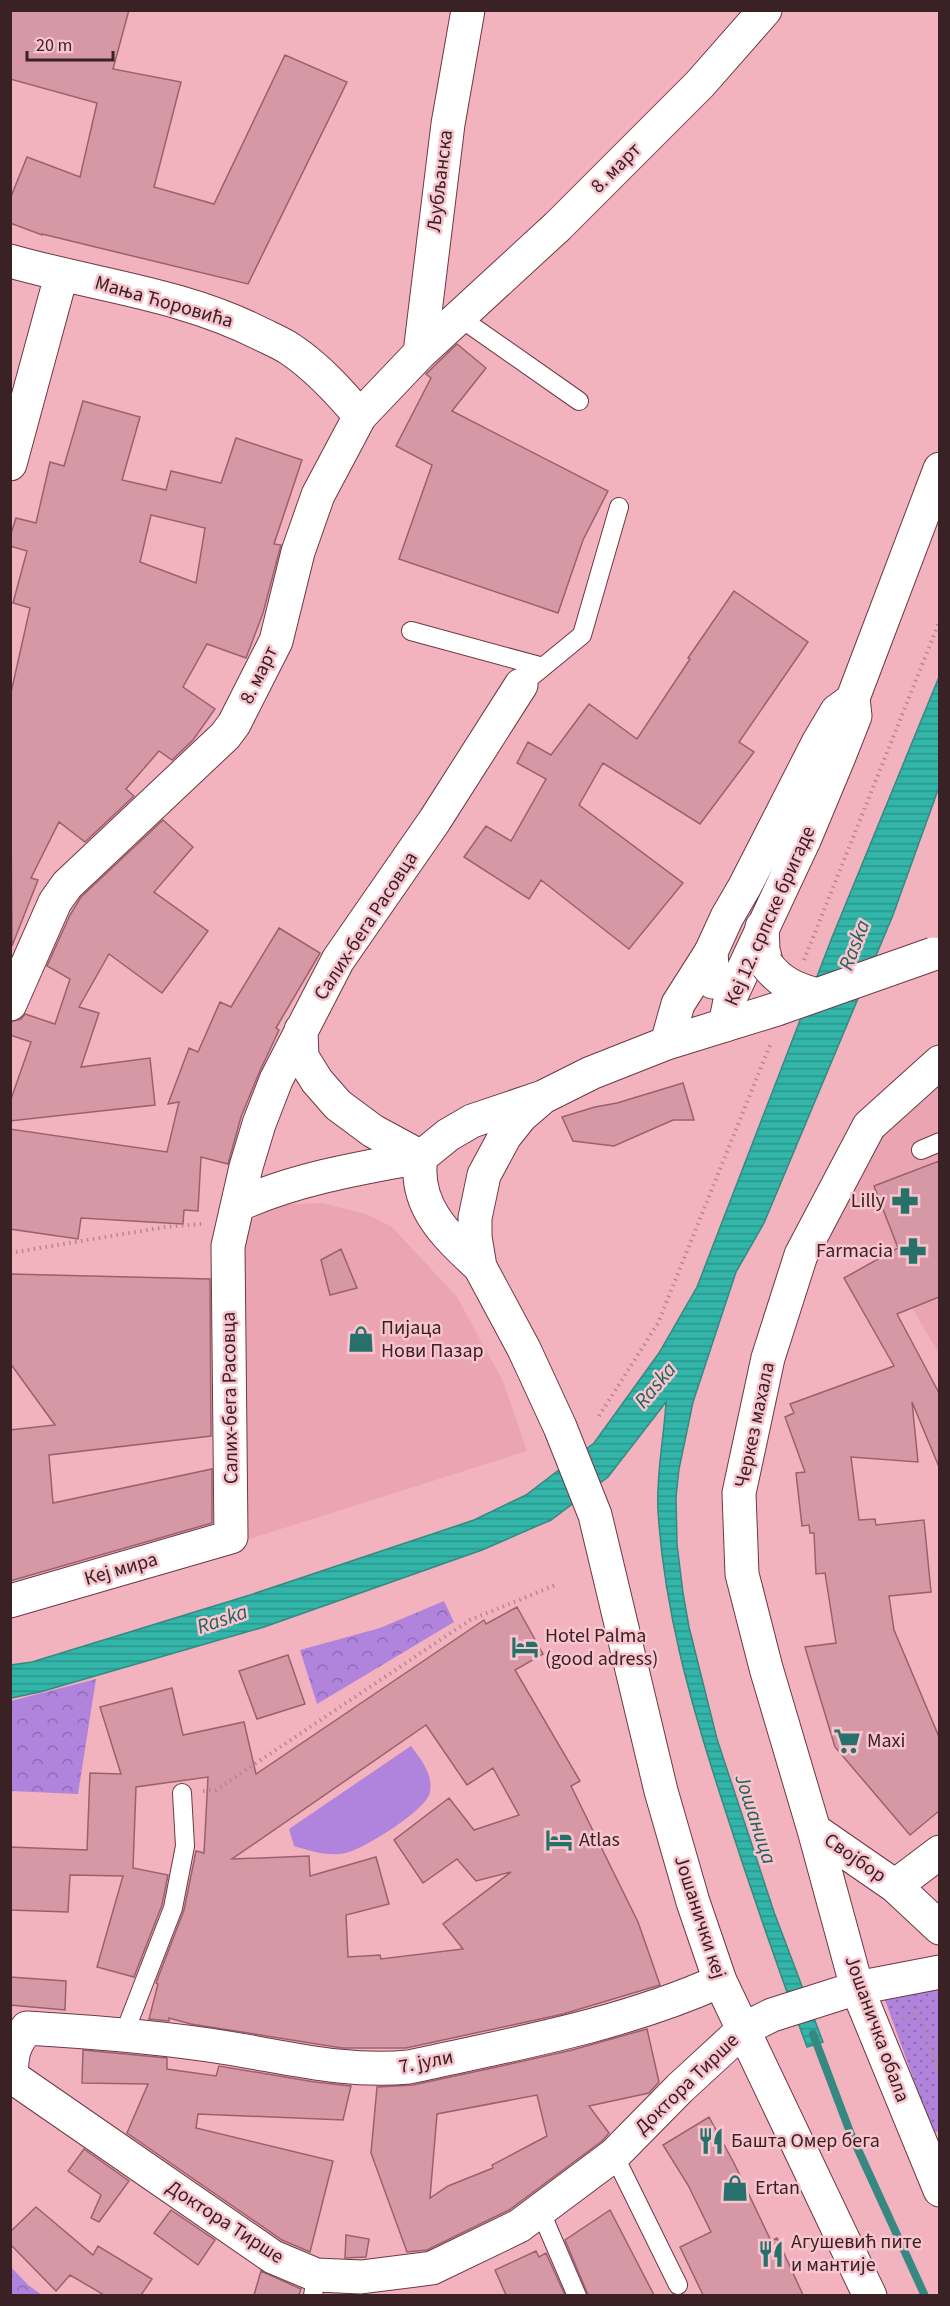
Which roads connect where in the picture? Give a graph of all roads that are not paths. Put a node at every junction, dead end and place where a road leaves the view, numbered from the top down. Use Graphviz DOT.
graph roads {
  1 [pos="468,10"];
  2 [pos="765,10"];
  3 [pos="10,261"];
  4 [pos="61,276"];
  5 [pos="459,317"];
  6 [pos="420,353"];
  7 [pos="579,401"];
  8 [pos="360,416"];
  9 [pos="10,464"];
  10 [pos="939,469"];
  11 [pos="620,507"];
  12 [pos="411,631"];
  13 [pos="532,676"];
  14 [pos="853,698"];
  15 [pos="762,927"];
  16 [pos="711,952"];
  17 [pos="936,953"];
  18 [pos="817,995"];
  19 [pos="10,1004"];
  20 [pos="725,1025"];
  21 [pos="301,1030"];
  22 [pos="667,1044"];
  23 [pos="939,1062"];
  24 [pos="543,1096"];
  25 [pos="939,1142"];
  26 [pos="921,1150"];
  27 [pos="421,1157"];
  28 [pos="236,1213"];
  29 [pos="480,1267"];
  30 [pos="231,1537"];
  31 [pos="10,1601"];
  32 [pos="182,1793"];
  33 [pos="814,1830"];
  34 [pos="939,1852"];
  35 [pos="895,1886"];
  36 [pos="939,1928"];
  37 [pos="939,1972"];
  38 [pos="720,1981"];
  39 [pos="857,1988"];
  40 [pos="758,2022"];
  41 [pos="124,2034"];
  42 [pos="11,2076"];
  43 [pos="614,2155"];
  44 [pos="939,2190"];
  45 [pos="540,2210"];
  46 [pos="678,2284"];
  47 [pos="315,2285"];
  48 [pos="577,2295"];
  49 [pos="870,2295"];
  1 -- 6 [label="street, Љубљанска"];
  2 -- 5 [label="street, 8. март"];
  3 -- 4 [label="street, Мања Ћоровића"];
  4 -- 8 [label="street, Мања Ћоровића"];
  4 -- 9 [label="street"];
  5 -- 6 [label="street, 8. март"];
  5 -- 7 [label="lane"];
  6 -- 8 [label="street, 8. март"];
  8 -- 19 [label="street, 8. март"];
  10 -- 14 [label="street, Кеј 12. српске бригаде"];
  11 -- 13 [label="lane, Салих-бега Расовца"];
  12 -- 13 [label="lane"];
  13 -- 21 [label="street, Салих-бега Расовца"];
  14 -- 15 [label="street, Кеј 12. српске бригаде"];
  14 -- 16 [label="street, Кеј 12. српске бригаде"];
  15 -- 18 [label="street, bridge"];
  15 -- 20 [label="street, Кеј 12. српске бригаде"];
  16 -- 20 [label="street, Кеј 12. српске бригаде"];
  16 -- 22 [label="street"];
  17 -- 18 [label="street, bridge"];
  18 -- 20 [label="street, bridge"];
  20 -- 22 [label="street"];
  21 -- 27 [label="street"];
  21 -- 28 [label="street, Салих-бега Расовца"];
  22 -- 24 [label="street"];
  23 -- 33 [label="street, Черкез махала"];
  24 -- 27 [label="street"];
  24 -- 29 [label="street"];
  25 -- 26 [label="lane"];
  27 -- 28 [label="street"];
  27 -- 29 [label="street"];
  28 -- 30 [label="street, Салих-бега Расовца"];
  29 -- 38 [label="street, Јошанички кеј"];
  30 -- 31 [label="street, Кеј мира"];
  32 -- 41 [label="lane"];
  33 -- 35 [label="street, Својбор"];
  33 -- 39 [label="street, Јошаничка обала"];
  34 -- 35 [label="street, Својбор"];
  35 -- 36 [label="street, Својбор"];
  37 -- 39 [label="street"];
  38 -- 40 [label="street, Јошанички кеј"];
  38 -- 41 [label="street, 7. јули"];
  39 -- 40 [label="street"];
  39 -- 44 [label="street, Јошаничка обала"];
  40 -- 43 [label="street, Доктора Тирше"];
  40 -- 49 [label="street, Јошанички кеј"];
  41 -- 42 [label="street, 7. јули"];
  42 -- 47 [label="street, Доктора Тирше"];
  43 -- 45 [label="street, Доктора Тирше"];
  43 -- 46 [label="lane"];
  45 -- 47 [label="street, Доктора Тирше"];
  45 -- 48 [label="lane"];
}
